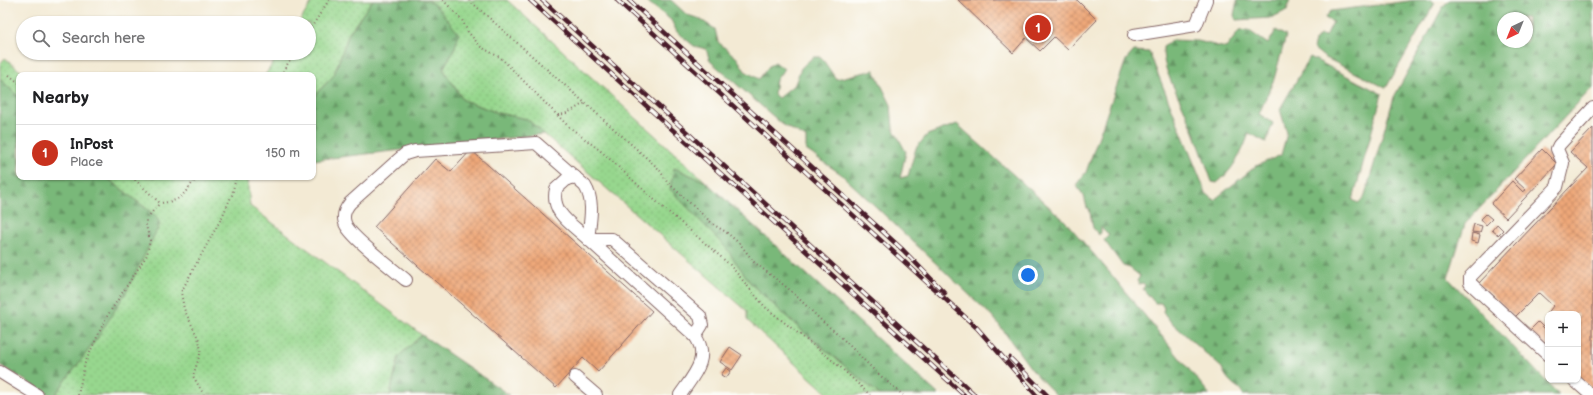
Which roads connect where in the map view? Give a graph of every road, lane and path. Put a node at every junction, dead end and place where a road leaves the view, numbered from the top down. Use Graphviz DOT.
graph roads {
  1 [pos="329,0"];
  2 [pos="443,0"];
  3 [pos="469,0"];
  4 [pos="1206,0"];
  5 [pos="316,20"];
  6 [pos="1134,34"];
  7 [pos="290,60"];
  8 [pos="283,72"];
  9 [pos="9,75"];
  10 [pos="16,81"];
  11 [pos="586,103"];
  12 [pos="1593,108"];
  13 [pos="558,116"];
  14 [pos="575,177"];
  15 [pos="135,180"];
  16 [pos="196,180"];
  17 [pos="235,180"];
  18 [pos="160,203"];
  19 [pos="588,239"];
  20 [pos="630,254"];
  21 [pos="618,266"];
  22 [pos="406,280"];
  23 [pos="695,336"];
  24 [pos="1545,352"];
  25 [pos="0,372"];
  26 [pos="576,377"];
  27 [pos="1577,383"];
  28 [pos="37,395"];
  29 [pos="78,395"];
  30 [pos="204,395"];
  31 [pos="596,395"];
  32 [pos="680,395"];
  33 [pos="870,395"];
  34 [pos="903,395"];
  35 [pos="1591,395"];
  1 -- 5 [label="path"];
  2 -- 13 [label="path"];
  3 -- 11 [label="path"];
  4 -- 6 [label="lane"];
  7 -- 8 [label="path"];
  9 -- 10 [label="path"];
  11 -- 13 [label="path"];
  11 -- 34 [label="path"];
  12 -- 24 [label="lane"];
  13 -- 33 [label="path"];
  14 -- 19 [label="lane"];
  14 -- 19 [label="lane"];
  14 -- 22 [label="lane"];
  15 -- 18 [label="path"];
  16 -- 18 [label="path"];
  17 -- 30 [label="path"];
  18 -- 29 [label="path"];
  19 -- 20 [label="lane"];
  19 -- 21 [label="lane"];
  20 -- 21 [label="lane"];
  20 -- 23 [label="lane"];
  21 -- 23 [label="lane"];
  23 -- 32 [label="lane"];
  25 -- 28 [label="lane"];
  26 -- 31 [label="lane"];
  27 -- 35 [label="lane"];
}
